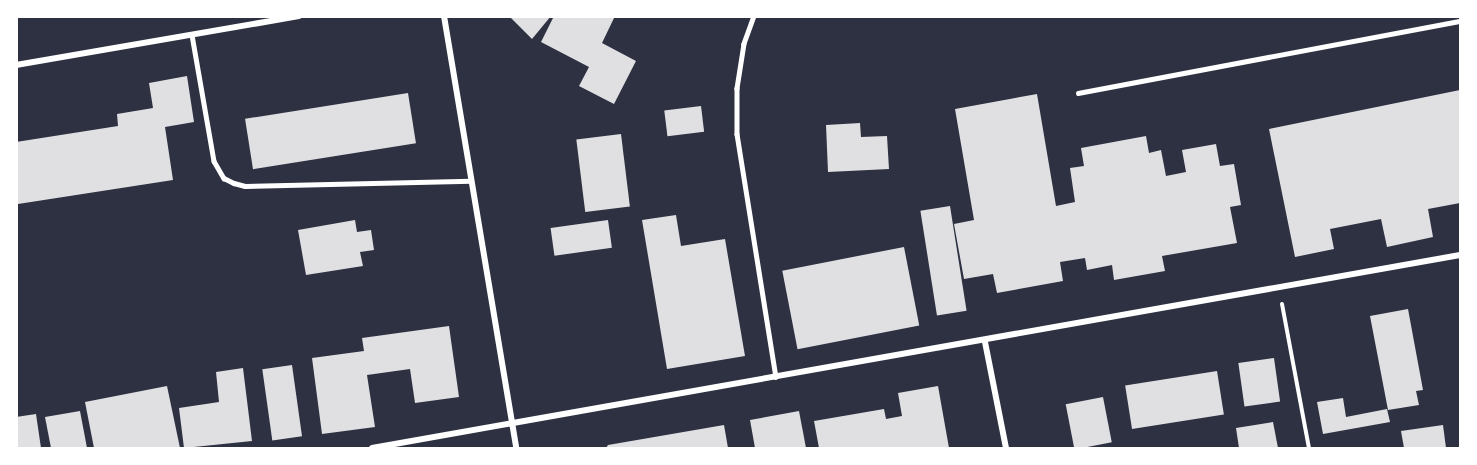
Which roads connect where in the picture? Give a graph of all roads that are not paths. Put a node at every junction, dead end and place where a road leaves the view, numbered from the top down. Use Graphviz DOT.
graph roads {
  1 [pos="299,16"];
  2 [pos="444,16"];
  3 [pos="754,16"];
  4 [pos="1461,21"];
  5 [pos="192,35"];
  6 [pos="16,64"];
  7 [pos="1078,93"];
  8 [pos="471,181"];
  9 [pos="1461,255"];
  10 [pos="985,342"];
  11 [pos="776,379"];
  12 [pos="512,425"];
  13 [pos="372,448"];
  14 [pos="516,448"];
  15 [pos="1006,448"];
  1 -- 5 [label="street"];
  2 -- 8 [label="street"];
  3 -- 11 [label="lane"];
  4 -- 7 [label="lane"];
  5 -- 6 [label="street"];
  5 -- 8 [label="lane"];
  8 -- 12 [label="street"];
  9 -- 10 [label="street"];
  10 -- 11 [label="street"];
  10 -- 15 [label="street"];
  11 -- 12 [label="street"];
  12 -- 13 [label="street"];
  12 -- 14 [label="street"];
}
